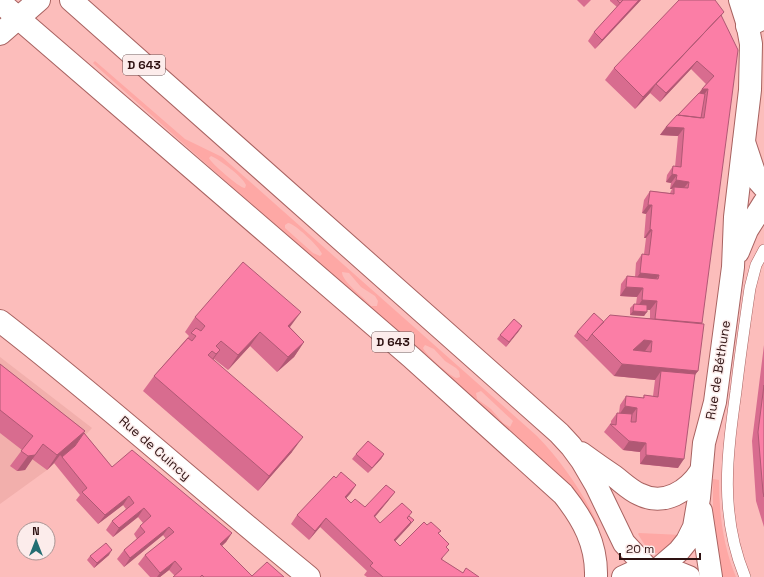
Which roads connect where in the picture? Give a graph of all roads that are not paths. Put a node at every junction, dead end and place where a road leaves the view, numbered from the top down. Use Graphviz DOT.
graph roads {
  1 [pos="39,0"];
  2 [pos="71,0"];
  3 [pos="740,0"];
  4 [pos="760,0"];
  5 [pos="0,2"];
  6 [pos="764,8"];
  7 [pos="18,18"];
  8 [pos="756,22"];
  9 [pos="0,34"];
  10 [pos="744,142"];
  11 [pos="764,187"];
  12 [pos="764,203"];
  13 [pos="764,250"];
  14 [pos="734,267"];
  15 [pos="0,321"];
  16 [pos="571,446"];
  17 [pos="701,471"];
  18 [pos="699,498"];
  19 [pos="738,554"];
  20 [pos="653,569"];
  21 [pos="309,577"];
  22 [pos="596,577"];
  23 [pos="623,577"];
  24 [pos="689,577"];
  25 [pos="712,577"];
  26 [pos="745,577"];
  27 [pos="750,577"];
  1 -- 7 [label="main road"];
  2 -- 16 [label="main road, D 643"];
  3 -- 8 [label="main road, Rue de Béthune"];
  4 -- 6 [label="main road"];
  5 -- 7 [label="main road, D 643"];
  7 -- 9 [label="main road"];
  7 -- 22 [label="main road, D 643"];
  8 -- 10 [label="main road, Rue de Béthune"];
  10 -- 11 [label="main road, Rue de Béthune"];
  10 -- 14 [label="main road, Rue de Béthune"];
  12 -- 14 [label="main road, Rue de Béthune"];
  13 -- 19 [label="lane"];
  14 -- 17 [label="main road, Rue de Béthune"];
  15 -- 21 [label="main road, Rue de Cuincy"];
  16 -- 17 [label="main road, D 643"];
  16 -- 20 [label="main road, D 643"];
  17 -- 18 [label="main road, Rue de Béthune"];
  18 -- 20 [label="main road, Rue de Béthune"];
  18 -- 25 [label="main road, Rue de Béthune"];
  19 -- 26 [label="lane"];
  19 -- 27 [label="lane"];
  20 -- 23 [label="main road"];
  20 -- 24 [label="main road"];
}
